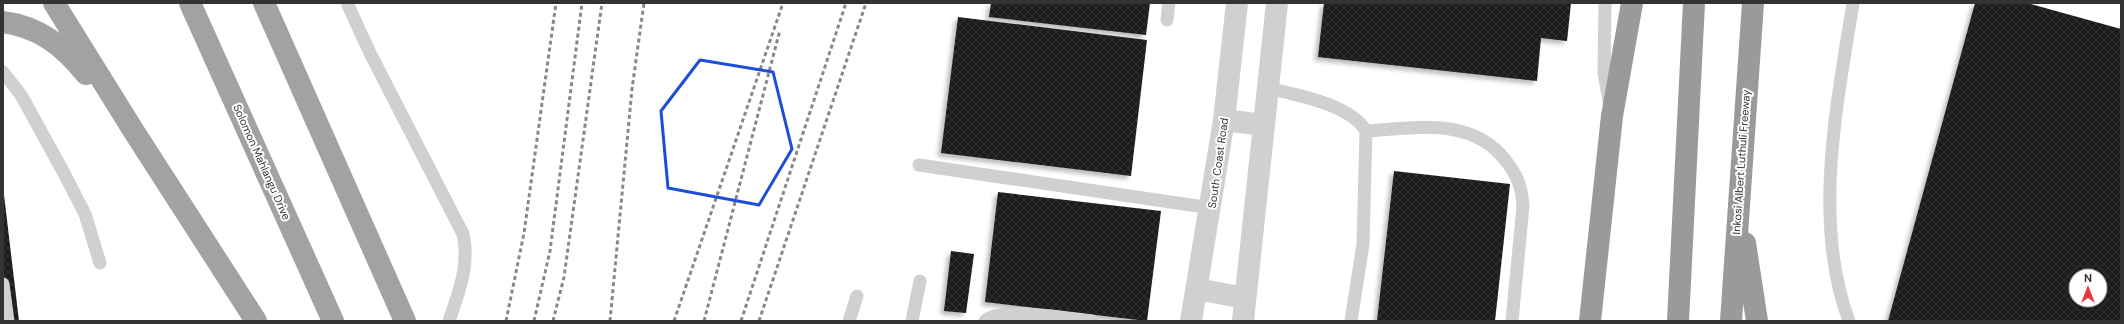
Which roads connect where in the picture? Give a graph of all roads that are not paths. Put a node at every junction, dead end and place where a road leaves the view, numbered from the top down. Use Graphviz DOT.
graph roads {
  1 [pos="54,3"];
  2 [pos="190,3"];
  3 [pos="264,3"];
  4 [pos="347,3"];
  5 [pos="1169,3"];
  6 [pos="1237,3"];
  7 [pos="1277,3"];
  8 [pos="1605,3"];
  9 [pos="1632,3"];
  10 [pos="1694,3"];
  11 [pos="1753,3"];
  12 [pos="1853,3"];
  13 [pos="1167,20"];
  14 [pos="3,22"];
  15 [pos="3,72"];
  16 [pos="1268,88"];
  17 [pos="1612,116"];
  18 [pos="1224,120"];
  19 [pos="1263,125"];
  20 [pos="133,130"];
  21 [pos="1366,132"];
  22 [pos="919,165"];
  23 [pos="1738,203"];
  24 [pos="1211,208"];
  25 [pos="100,263"];
  26 [pos="920,281"];
  27 [pos="3,284"];
  28 [pos="1197,289"];
  29 [pos="857,296"];
  30 [pos="1245,298"];
  31 [pos="8,321"];
  32 [pos="256,321"];
  33 [pos="333,321"];
  34 [pos="405,321"];
  35 [pos="449,321"];
  36 [pos="849,321"];
  37 [pos="912,321"];
  38 [pos="985,321"];
  39 [pos="1092,321"];
  40 [pos="1191,321"];
  41 [pos="1243,321"];
  42 [pos="1351,321"];
  43 [pos="1512,321"];
  44 [pos="1590,321"];
  45 [pos="1678,321"];
  46 [pos="1731,321"];
  47 [pos="1758,321"];
  48 [pos="1850,321"];
  1 -- 20 [label="highway"];
  2 -- 33 [label="highway, Solomon Mahlangu Drive"];
  3 -- 34 [label="highway"];
  4 -- 35 [label="lane"];
  5 -- 13 [label="lane"];
  6 -- 18 [label="street, South Coast Road"];
  7 -- 16 [label="street"];
  8 -- 17 [label="lane"];
  9 -- 17 [label="highway"];
  10 -- 45 [label="highway"];
  11 -- 23 [label="highway, Inkosi Albert Luthuli Freeway"];
  12 -- 48 [label="lane"];
  14 -- 20 [label="highway"];
  15 -- 25 [label="lane"];
  16 -- 19 [label="street"];
  16 -- 21 [label="lane"];
  17 -- 44 [label="highway"];
  18 -- 19 [label="street"];
  18 -- 24 [label="street, South Coast Road"];
  19 -- 30 [label="street"];
  20 -- 32 [label="highway"];
  21 -- 42 [label="lane"];
  21 -- 43 [label="lane"];
  22 -- 24 [label="lane"];
  23 -- 46 [label="highway, Inkosi Albert Luthuli Freeway"];
  23 -- 47 [label="highway"];
  24 -- 28 [label="street, South Coast Road"];
  26 -- 37 [label="lane"];
  27 -- 31 [label="lane"];
  28 -- 30 [label="street"];
  28 -- 40 [label="street, South Coast Road"];
  29 -- 36 [label="lane"];
  30 -- 41 [label="street"];
  38 -- 39 [label="lane"];
}
